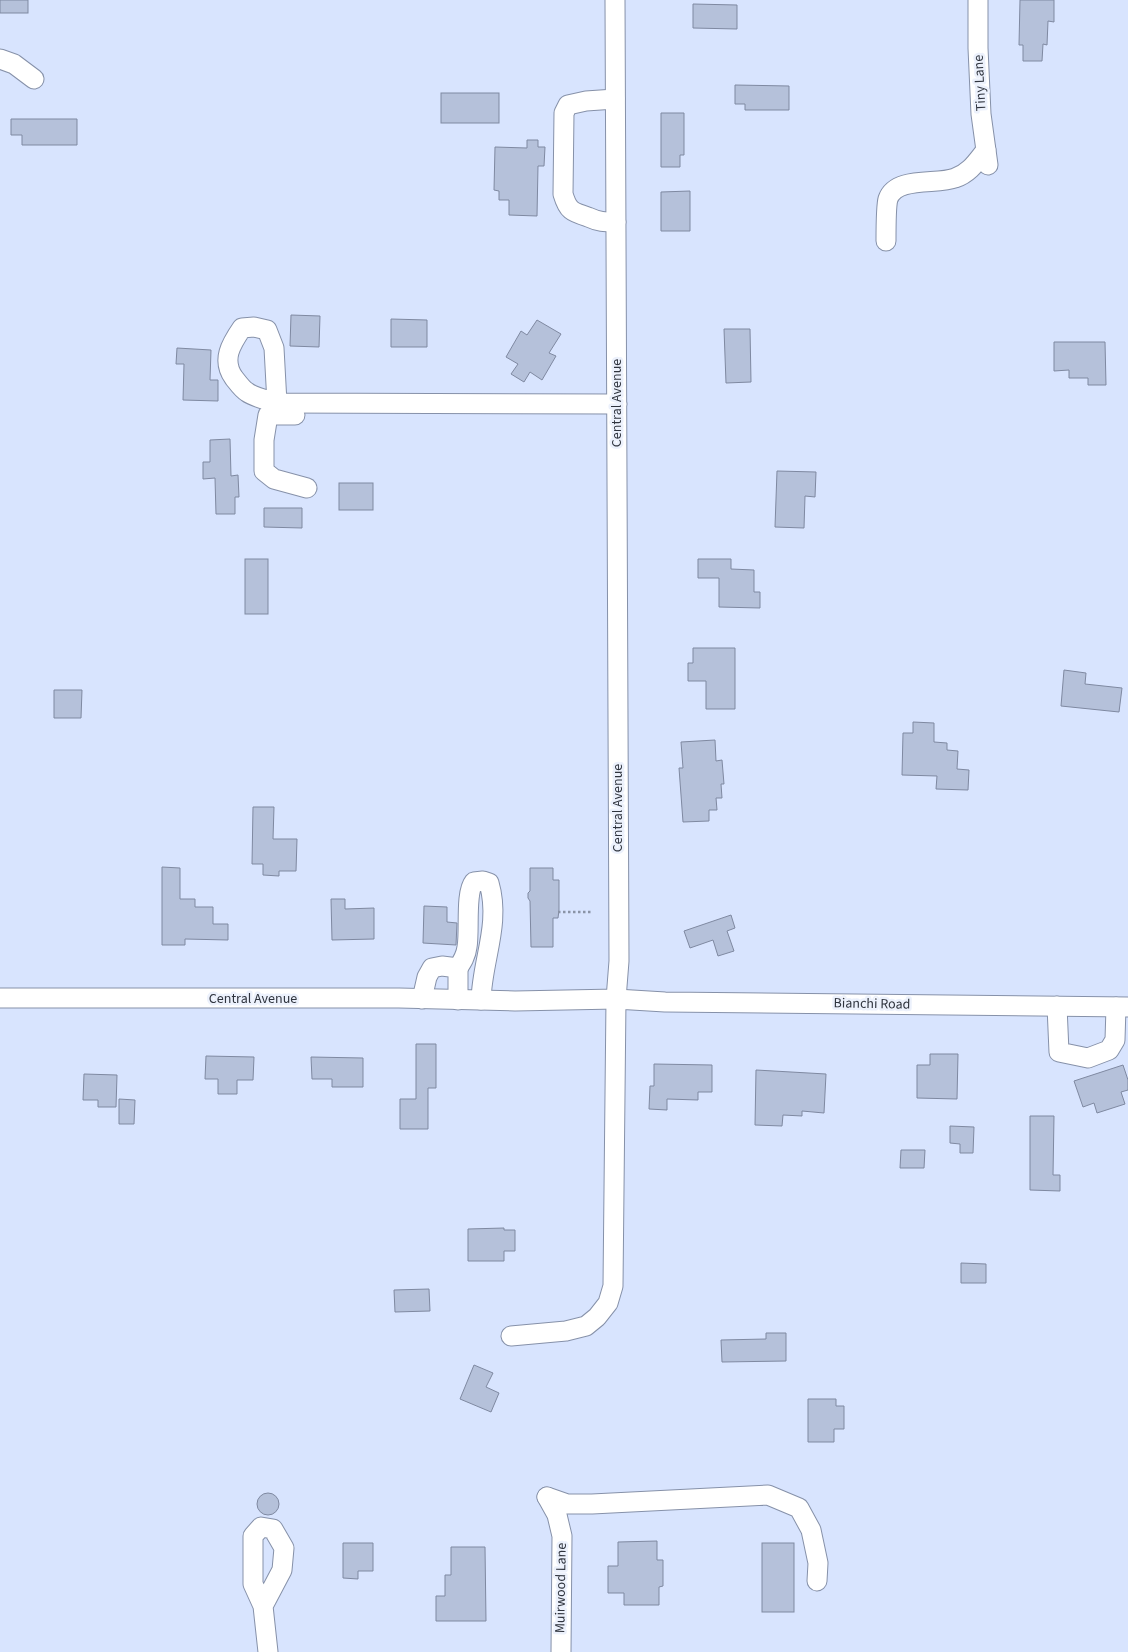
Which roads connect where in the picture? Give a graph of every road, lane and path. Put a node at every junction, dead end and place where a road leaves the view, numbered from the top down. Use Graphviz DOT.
graph roads {
  1 [pos="615,0"];
  2 [pos="978,0"];
  3 [pos="0,59"];
  4 [pos="34,79"];
  5 [pos="615,99"];
  6 [pos="616,222"];
  7 [pos="886,241"];
  8 [pos="277,403"];
  9 [pos="617,410"];
  10 [pos="307,488"];
  11 [pos="558,912"];
  12 [pos="591,912"];
  13 [pos="458,968"];
  14 [pos="0,998"];
  15 [pos="422,999"];
  16 [pos="616,999"];
  17 [pos="458,1000"];
  18 [pos="481,1000"];
  19 [pos="1057,1006"];
  20 [pos="1122,1007"];
  21 [pos="511,1336"];
  22 [pos="817,1581"];
  23 [pos="263,1606"];
  24 [pos="268,1652"];
  25 [pos="561,1652"];
  1 -- 5 [label="street, Central Avenue"];
  2 -- 7 [label="street, Tiny Lane"];
  3 -- 4 [label="street"];
  5 -- 6 [label="street, Central Avenue"];
  5 -- 6 [label="street"];
  6 -- 9 [label="street, Central Avenue"];
  8 -- 9 [label="street"];
  9 -- 10 [label="street"];
  9 -- 16 [label="street, Central Avenue"];
  11 -- 12 [label="path"];
  13 -- 15 [label="street"];
  13 -- 17 [label="street"];
  13 -- 18 [label="street"];
  14 -- 15 [label="street, Central Avenue"];
  15 -- 17 [label="street, Central Avenue"];
  16 -- 18 [label="street, Central Avenue"];
  16 -- 19 [label="street, Bianchi Road"];
  16 -- 21 [label="street"];
  17 -- 18 [label="street, Central Avenue"];
  19 -- 20 [label="street, Bianchi Road"];
  19 -- 20 [label="street"];
  22 -- 25 [label="street, Muirwood Lane"];
  23 -- 24 [label="street"];
}
